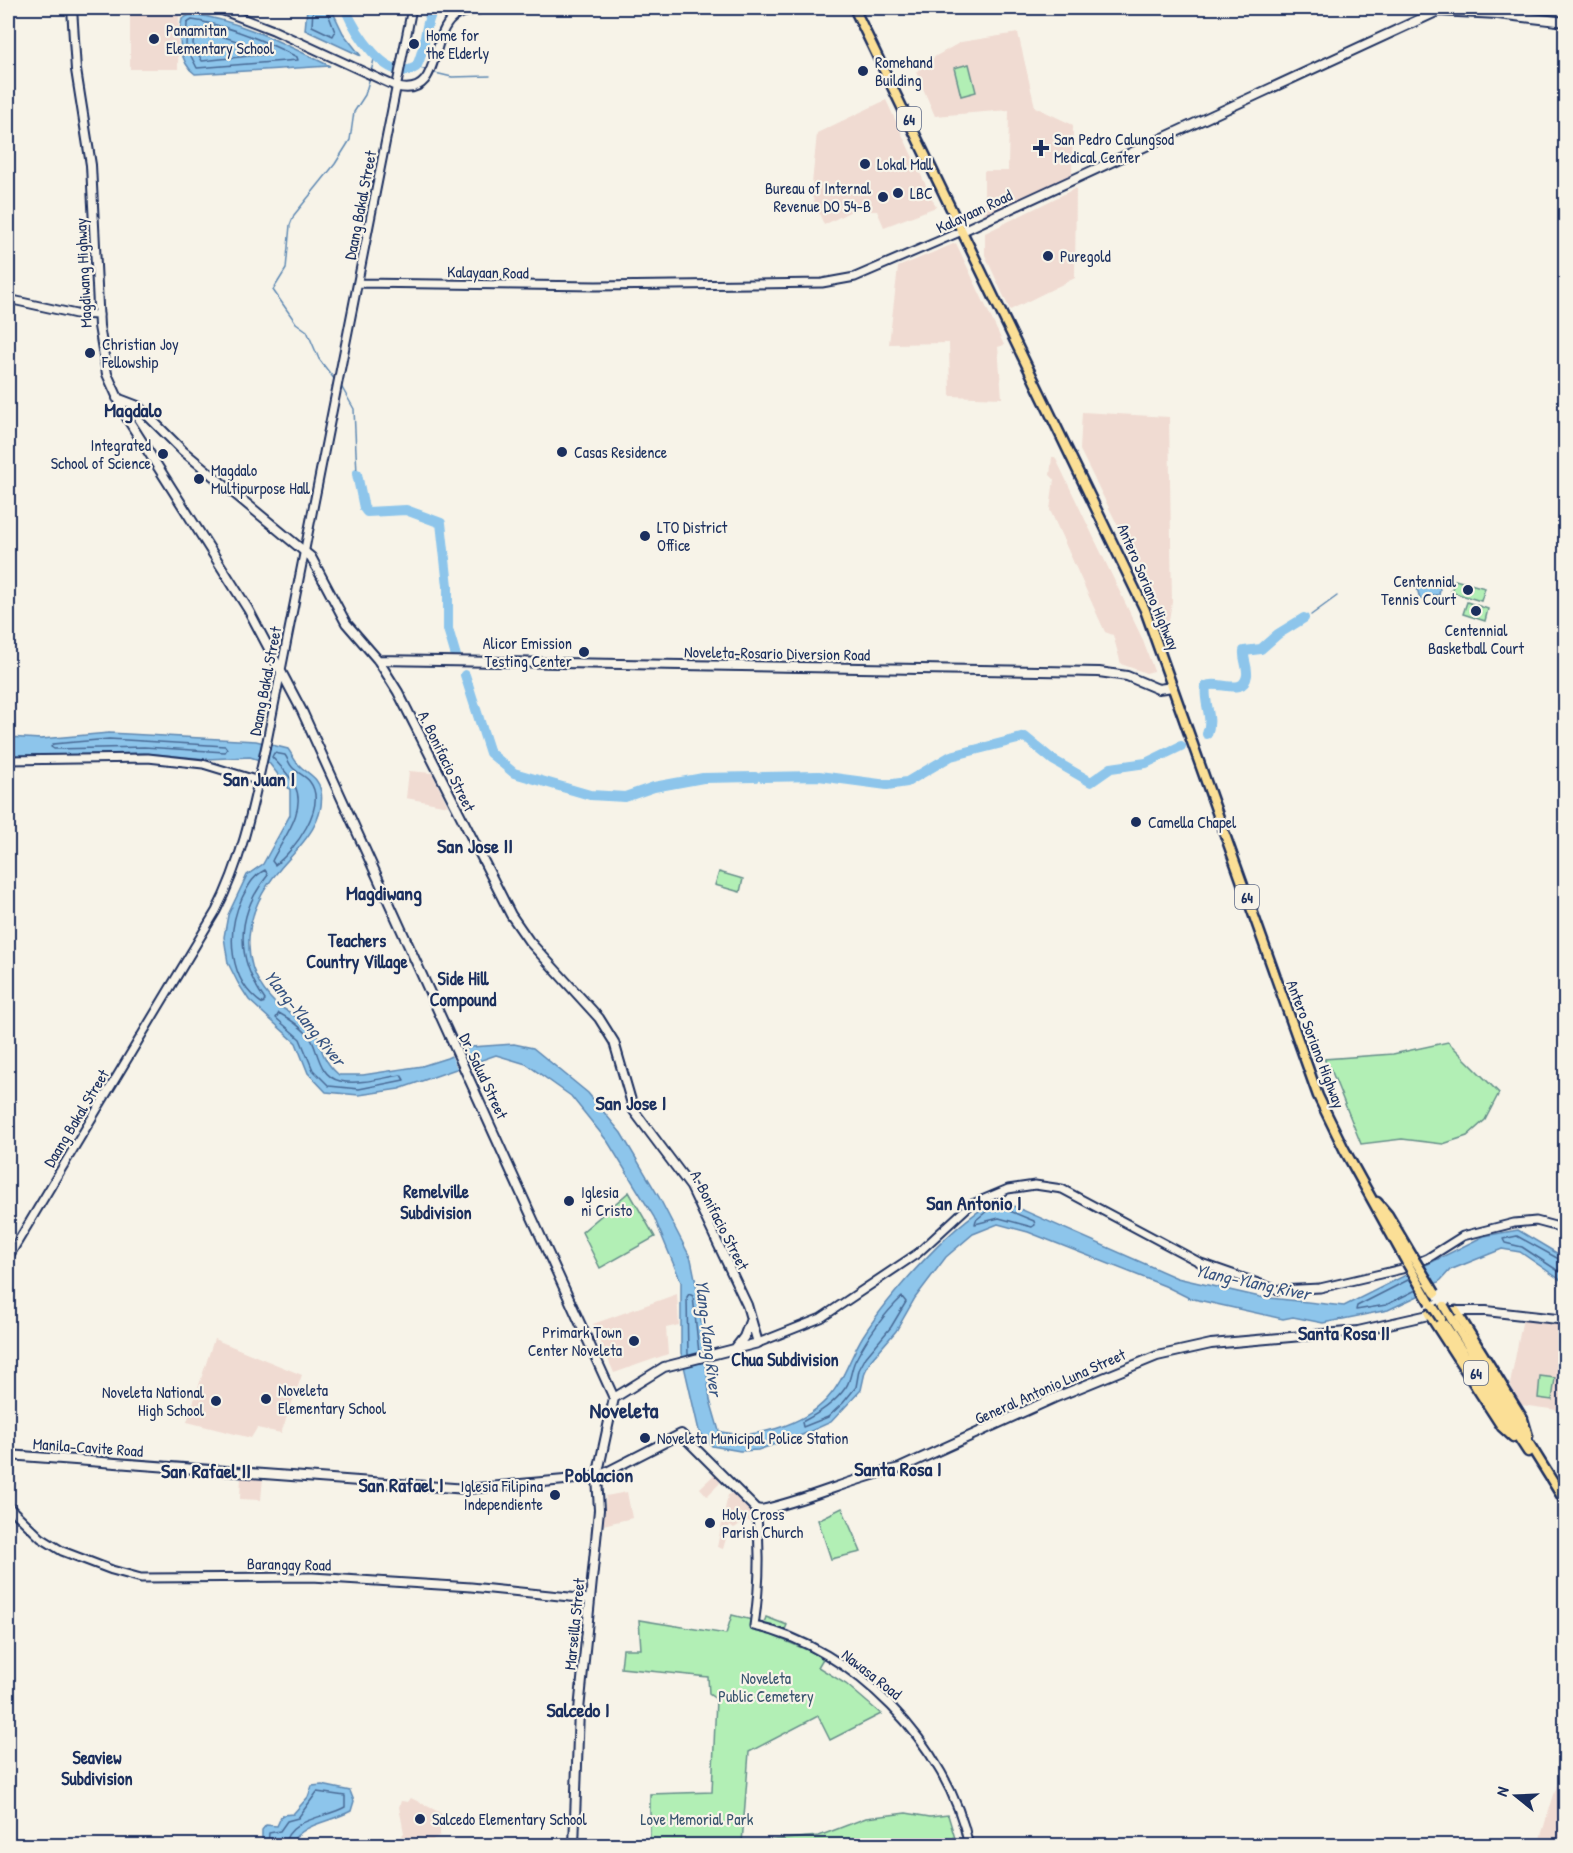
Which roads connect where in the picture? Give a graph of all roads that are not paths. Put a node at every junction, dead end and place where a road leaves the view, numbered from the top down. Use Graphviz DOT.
graph roads {
  1 [pos="72,8"];
  2 [pos="216,8"];
  3 [pos="412,8"];
  4 [pos="498,8"];
  5 [pos="854,8"];
  6 [pos="1566,22"];
  7 [pos="397,87"];
  8 [pos="963,231"];
  9 [pos="358,284"];
  10 [pos="8,299"];
  11 [pos="99,315"];
  12 [pos="117,398"];
  13 [pos="305,552"];
  14 [pos="378,660"];
  15 [pos="281,670"];
  16 [pos="1173,687"];
  17 [pos="8,760"];
  18 [pos="259,781"];
  19 [pos="1566,1229"];
  20 [pos="8,1258"];
  21 [pos="1411,1261"];
  22 [pos="1431,1308"];
  23 [pos="1454,1314"];
  24 [pos="752,1318"];
  25 [pos="1566,1320"];
  26 [pos="758,1343"];
  27 [pos="734,1351"];
  28 [pos="614,1398"];
  29 [pos="1529,1449"];
  30 [pos="8,1455"];
  31 [pos="597,1477"];
  32 [pos="1566,1503"];
  33 [pos="8,1506"];
  34 [pos="756,1509"];
  35 [pos="590,1599"];
  36 [pos="574,1845"];
  37 [pos="969,1845"];
  1 -- 11 [label="main road, Magdiwang Highway"];
  2 -- 7 [label="street"];
  3 -- 7 [label="street, Daang Bakal Street"];
  4 -- 7 [label="street"];
  5 -- 8 [label="main road, Antero Soriano Highway / 64"];
  6 -- 8 [label="main road, Kalayaan Road"];
  7 -- 9 [label="street, Daang Bakal Street"];
  8 -- 9 [label="street, Kalayaan Road"];
  8 -- 16 [label="main road, Antero Soriano Highway / 64"];
  9 -- 13 [label="street, Daang Bakal Street"];
  10 -- 11 [label="street"];
  11 -- 12 [label="main road, Magdiwang Highway"];
  12 -- 13 [label="main road, A. Bonifacio Street"];
  12 -- 15 [label="main road, Magdiwang Highway"];
  13 -- 14 [label="main road, A. Bonifacio Street"];
  13 -- 15 [label="street, Daang Bakal Street"];
  14 -- 16 [label="main road, Noveleta-Rosario Diversion Road"];
  14 -- 24 [label="main road, A. Bonifacio Street"];
  15 -- 18 [label="street, Daang Bakal Street"];
  15 -- 28 [label="main road, Dr. Salud Street"];
  16 -- 21 [label="main road, Antero Soriano Highway / 64"];
  17 -- 18 [label="street"];
  18 -- 20 [label="street, Daang Bakal Street"];
  19 -- 26 [label="street"];
  21 -- 22 [label="main road, Antero Soriano Highway / 64, bridge"];
  21 -- 23 [label="main road, Antero Soriano Highway / 64, bridge"];
  22 -- 23 [label="main road, General Antonio Luna Street"];
  22 -- 29 [label="main road, Antero Soriano Highway / 64, bridge"];
  22 -- 29 [label="main road"];
  22 -- 34 [label="main road, General Antonio Luna Street"];
  23 -- 25 [label="main road, General Antonio Luna Street"];
  23 -- 29 [label="main road, Antero Soriano Highway / 64"];
  24 -- 26 [label="main road, A. Bonifacio Street"];
  24 -- 27 [label="main road"];
  26 -- 27 [label="main road"];
  27 -- 28 [label="main road"];
  28 -- 31 [label="main road"];
  29 -- 32 [label="main road, Antero Soriano Highway / 64"];
  30 -- 31 [label="main road, Manila-Cavite Road"];
  31 -- 34 [label="main road"];
  31 -- 35 [label="main road, Marseilla Street"];
  33 -- 35 [label="street, Barangay Road"];
  34 -- 37 [label="street, Nawasa Road"];
  35 -- 36 [label="main road, Marseilla Street"];
}
